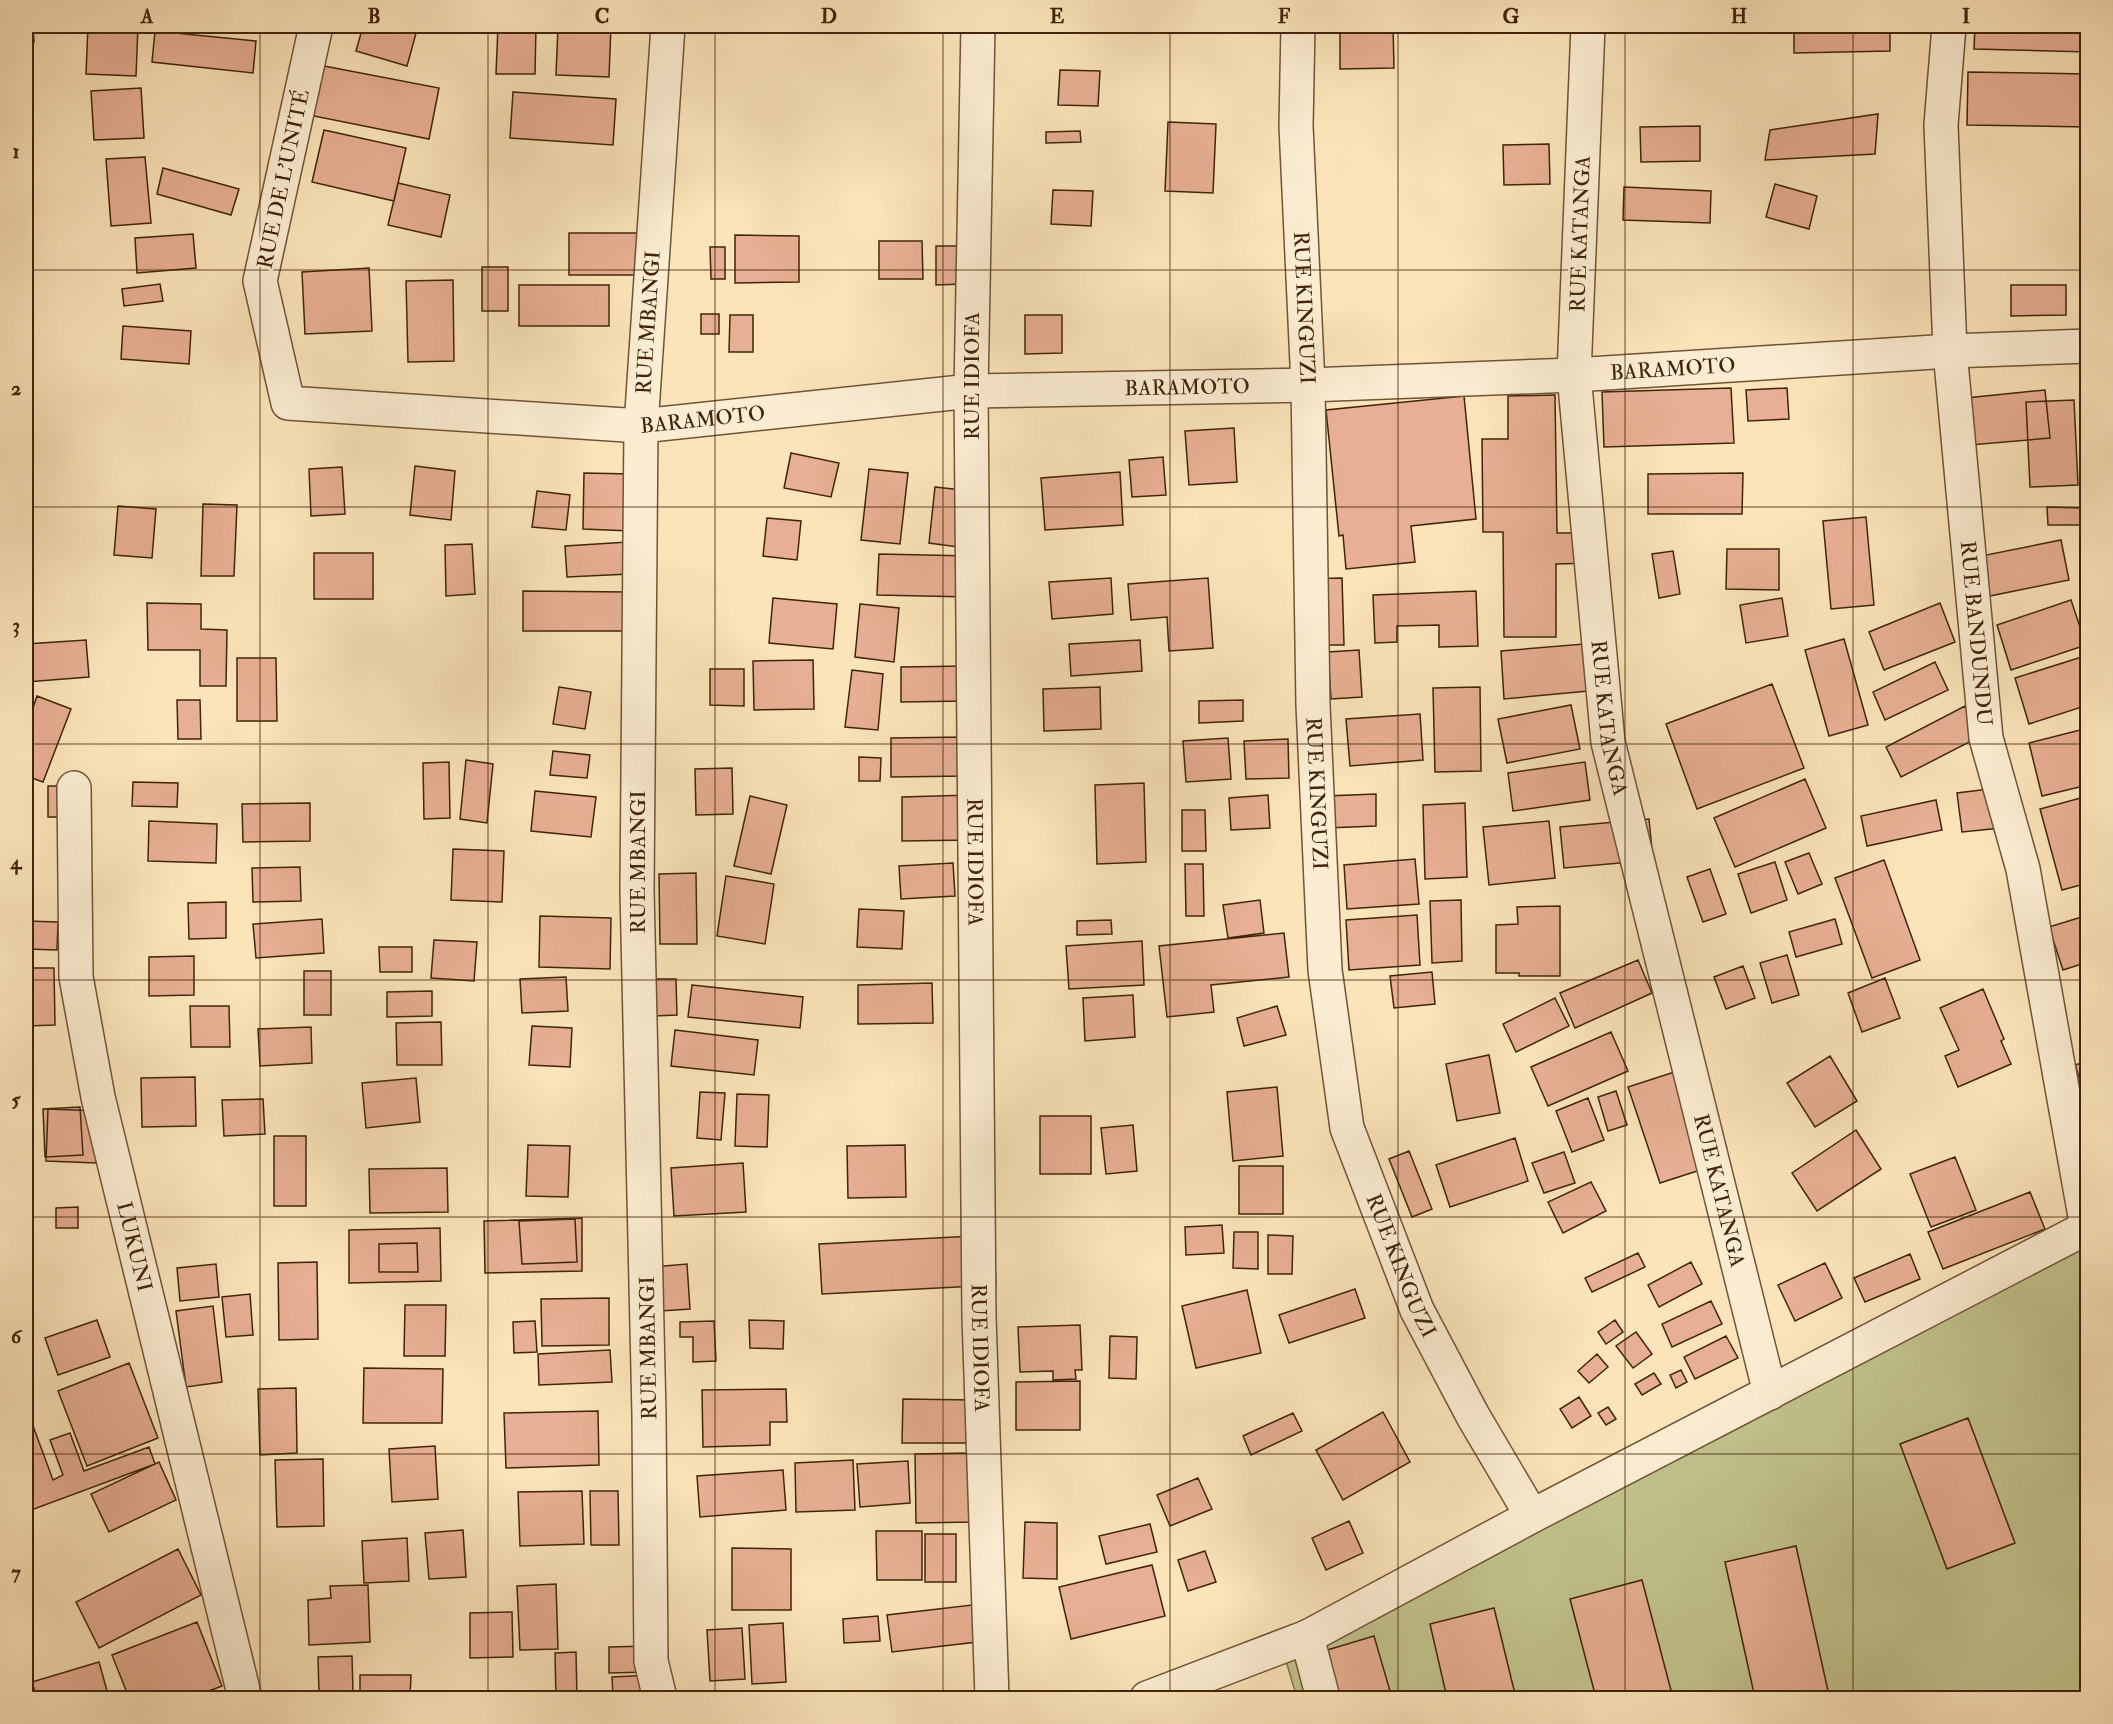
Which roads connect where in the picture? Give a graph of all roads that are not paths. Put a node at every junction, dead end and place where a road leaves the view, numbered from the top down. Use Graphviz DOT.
graph roads {
  1 [pos="316,26"];
  2 [pos="668,26"];
  3 [pos="978,26"];
  4 [pos="1299,26"];
  5 [pos="1588,26"];
  6 [pos="1949,26"];
  7 [pos="2088,346"];
  8 [pos="1950,351"];
  9 [pos="1575,375"];
  10 [pos="1308,385"];
  11 [pos="971,391"];
  12 [pos="288,403"];
  13 [pos="641,426"];
  14 [pos="74,788"];
  15 [pos="2087,1229"];
  16 [pos="1770,1393"];
  17 [pos="1532,1516"];
  18 [pos="1307,1637"];
  19 [pos="245,1698"];
  20 [pos="660,1698"];
  21 [pos="992,1698"];
  22 [pos="1147,1698"];
  23 [pos="1323,1698"];
  1 -- 12 [label="street, RUE DE L'UNITÉ"];
  2 -- 13 [label="street, RUE MBANGI"];
  3 -- 11 [label="street, RUE IDIOFA"];
  4 -- 10 [label="street, RUE KINGUZI"];
  5 -- 9 [label="street, RUE KATANGA"];
  6 -- 8 [label="street, RUE BANDUNDU"];
  7 -- 8 [label="street, BARAMOTO"];
  8 -- 9 [label="street, BARAMOTO"];
  8 -- 15 [label="street, RUE BANDUNDU"];
  9 -- 10 [label="street, BARAMOTO"];
  9 -- 16 [label="street, RUE KATANGA"];
  10 -- 11 [label="street, BARAMOTO"];
  10 -- 17 [label="street, RUE KINGUZI"];
  11 -- 13 [label="street, BARAMOTO"];
  11 -- 21 [label="street, RUE IDIOFA"];
  12 -- 13 [label="street, BARAMOTO"];
  13 -- 20 [label="street, RUE MBANGI"];
  14 -- 19 [label="street, LUKUNI"];
  15 -- 16 [label="street"];
  16 -- 17 [label="street"];
  17 -- 18 [label="street"];
  18 -- 22 [label="street"];
  18 -- 23 [label="street"];
}
